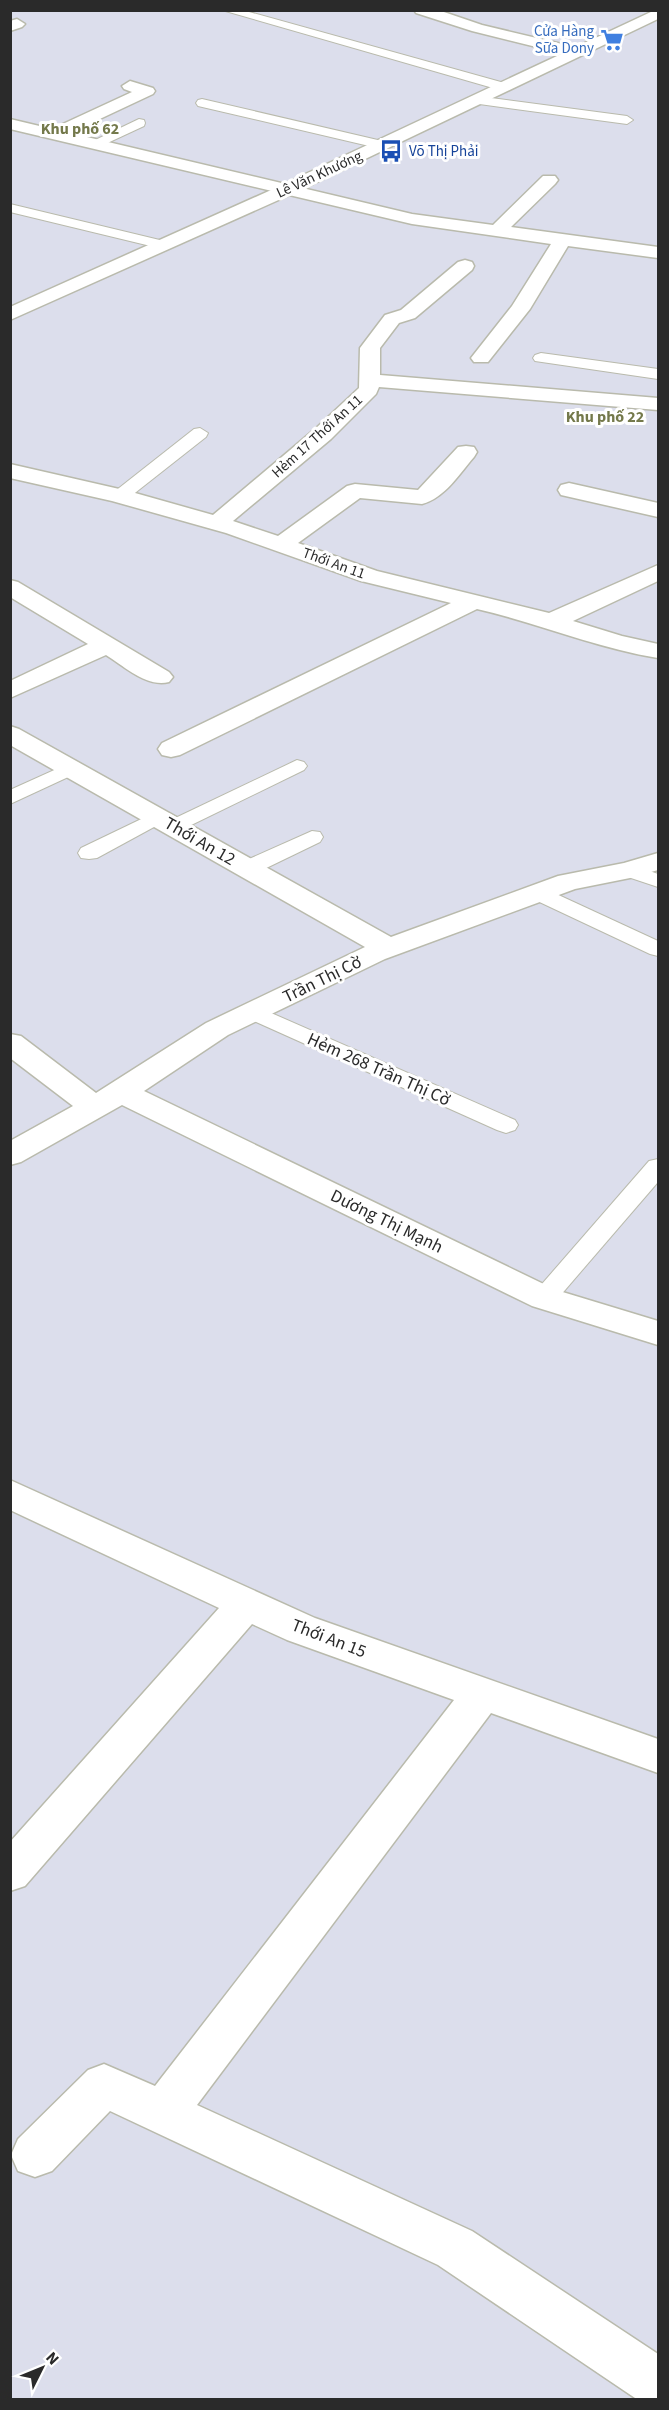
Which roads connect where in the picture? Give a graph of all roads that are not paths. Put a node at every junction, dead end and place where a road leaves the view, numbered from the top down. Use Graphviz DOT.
graph roads {
  1 [pos="227,10"];
  2 [pos="422,10"];
  3 [pos="658,14"];
  4 [pos="577,52"];
  5 [pos="130,86"];
  6 [pos="504,87"];
  7 [pos="476,100"];
  8 [pos="202,103"];
  9 [pos="627,120"];
  10 [pos="139,123"];
  11 [pos="10,124"];
  12 [pos="55,134"];
  13 [pos="96,143"];
  14 [pos="382,145"];
  15 [pos="549,180"];
  16 [pos="286,190"];
  17 [pos="10,208"];
  18 [pos="497,231"];
  19 [pos="562,240"];
  20 [pos="163,245"];
  21 [pos="658,253"];
  22 [pos="465,266"];
  23 [pos="10,314"];
  24 [pos="481,358"];
  25 [pos="541,358"];
  26 [pos="658,374"];
  27 [pos="369,380"];
  28 [pos="658,404"];
  29 [pos="200,433"];
  30 [pos="466,452"];
  31 [pos="10,471"];
  32 [pos="569,490"];
  33 [pos="120,496"];
  34 [pos="658,510"];
  35 [pos="217,523"];
  36 [pos="281,544"];
  37 [pos="657,575"];
  38 [pos="10,587"];
  39 [pos="474,601"];
  40 [pos="550,622"];
  41 [pos="107,645"];
  42 [pos="658,651"];
  43 [pos="160,677"];
  44 [pos="10,691"];
  45 [pos="10,734"];
  46 [pos="171,749"];
  47 [pos="297,766"];
  48 [pos="72,768"];
  49 [pos="10,798"];
  50 [pos="166,822"];
  51 [pos="312,837"];
  52 [pos="88,854"];
  53 [pos="658,861"];
  54 [pos="248,868"];
  55 [pos="630,870"];
  56 [pos="658,881"];
  57 [pos="539,893"];
  58 [pos="389,948"];
  59 [pos="658,949"];
  60 [pos="253,1012"];
  61 [pos="10,1043"];
  62 [pos="108,1099"];
  63 [pos="506,1125"];
  64 [pos="10,1155"];
  65 [pos="658,1167"];
  66 [pos="544,1298"];
  67 [pos="658,1333"];
  68 [pos="10,1494"];
  69 [pos="247,1603"];
  70 [pos="483,1694"];
  71 [pos="658,1756"];
  72 [pos="10,1873"];
  73 [pos="163,2113"];
  74 [pos="35,2156"];
  75 [pos="658,2383"];
  1 -- 6 [label="lane"];
  2 -- 4 [label="street"];
  3 -- 4 [label="street, Lê Văn Khương"];
  4 -- 6 [label="street, Lê Văn Khương"];
  5 -- 12 [label="street"];
  6 -- 7 [label="street, Lê Văn Khương"];
  7 -- 9 [label="lane"];
  7 -- 14 [label="street, Lê Văn Khương"];
  8 -- 14 [label="lane"];
  10 -- 13 [label="lane"];
  11 -- 12 [label="street"];
  12 -- 13 [label="street"];
  13 -- 16 [label="street"];
  14 -- 16 [label="street, Lê Văn Khương"];
  15 -- 18 [label="street"];
  16 -- 18 [label="street"];
  16 -- 20 [label="street, Lê Văn Khương"];
  17 -- 20 [label="lane"];
  18 -- 19 [label="street"];
  19 -- 21 [label="street"];
  19 -- 24 [label="street"];
  20 -- 23 [label="street, Lê Văn Khương"];
  22 -- 27 [label="street, Hẻm 17 Thới An 11"];
  25 -- 26 [label="lane"];
  27 -- 28 [label="street"];
  27 -- 35 [label="street, Hẻm 17 Thới An 11"];
  29 -- 33 [label="lane"];
  30 -- 36 [label="street"];
  31 -- 33 [label="street, Thới An 11"];
  32 -- 34 [label="street"];
  33 -- 35 [label="street, Thới An 11"];
  35 -- 36 [label="street, Thới An 11"];
  36 -- 39 [label="street, Thới An 11"];
  37 -- 40 [label="street"];
  38 -- 41 [label="street"];
  39 -- 40 [label="street, Thới An 11"];
  39 -- 46 [label="street"];
  40 -- 42 [label="street, Thới An 11"];
  41 -- 43 [label="street"];
  41 -- 44 [label="street"];
  45 -- 48 [label="street, Thới An 12"];
  47 -- 50 [label="lane"];
  48 -- 49 [label="lane"];
  48 -- 50 [label="street, Thới An 12"];
  50 -- 52 [label="lane"];
  50 -- 54 [label="street, Thới An 12"];
  51 -- 54 [label="lane"];
  53 -- 55 [label="street, Trần Thị Cờ"];
  54 -- 58 [label="street, Thới An 12"];
  55 -- 56 [label="lane"];
  55 -- 57 [label="street, Trần Thị Cờ"];
  57 -- 58 [label="street, Trần Thị Cờ"];
  57 -- 59 [label="lane"];
  58 -- 60 [label="street, Trần Thị Cờ"];
  60 -- 62 [label="street, Trần Thị Cờ"];
  60 -- 63 [label="lane, Hẻm 268 Trần Thị Cờ"];
  61 -- 62 [label="street, Dương Thị Mạnh"];
  62 -- 64 [label="street, Trần Thị Cờ"];
  62 -- 66 [label="street, Dương Thị Mạnh"];
  65 -- 66 [label="lane"];
  66 -- 67 [label="street, Dương Thị Mạnh"];
  68 -- 69 [label="street, Thới An 15"];
  69 -- 70 [label="street, Thới An 15"];
  69 -- 72 [label="street"];
  70 -- 71 [label="street, Thới An 15"];
  70 -- 73 [label="street"];
  73 -- 74 [label="street"];
  73 -- 75 [label="street"];
}
